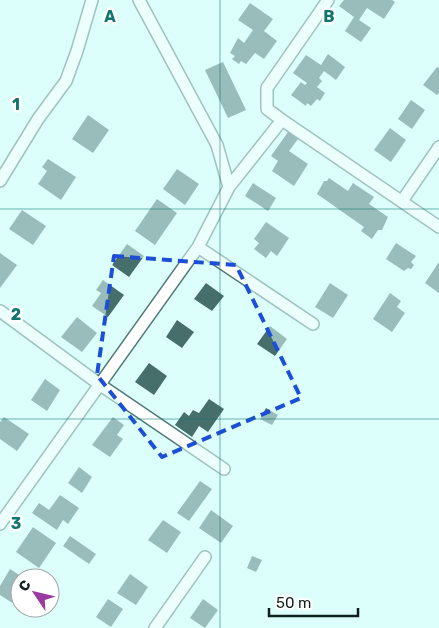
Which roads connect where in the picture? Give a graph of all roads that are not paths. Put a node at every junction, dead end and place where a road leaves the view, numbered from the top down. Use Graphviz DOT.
graph roads {
  1 [pos="92,0"];
  2 [pos="139,0"];
  3 [pos="328,0"];
  4 [pos="282,120"];
  5 [pos="439,147"];
  6 [pos="0,181"];
  7 [pos="229,187"];
  8 [pos="402,200"];
  9 [pos="439,227"];
  10 [pos="198,247"];
  11 [pos="0,311"];
  12 [pos="313,324"];
  13 [pos="99,384"];
  14 [pos="224,470"];
  15 [pos="0,524"];
  16 [pos="206,557"];
  17 [pos="155,628"];
  1 -- 6 [label="street"];
  2 -- 7 [label="street"];
  3 -- 4 [label="street"];
  4 -- 7 [label="street"];
  4 -- 8 [label="street"];
  5 -- 8 [label="street"];
  7 -- 10 [label="street"];
  8 -- 9 [label="street"];
  10 -- 12 [label="street"];
  10 -- 13 [label="street"];
  11 -- 13 [label="street"];
  13 -- 14 [label="street"];
  13 -- 15 [label="street"];
  16 -- 17 [label="street"];
}
